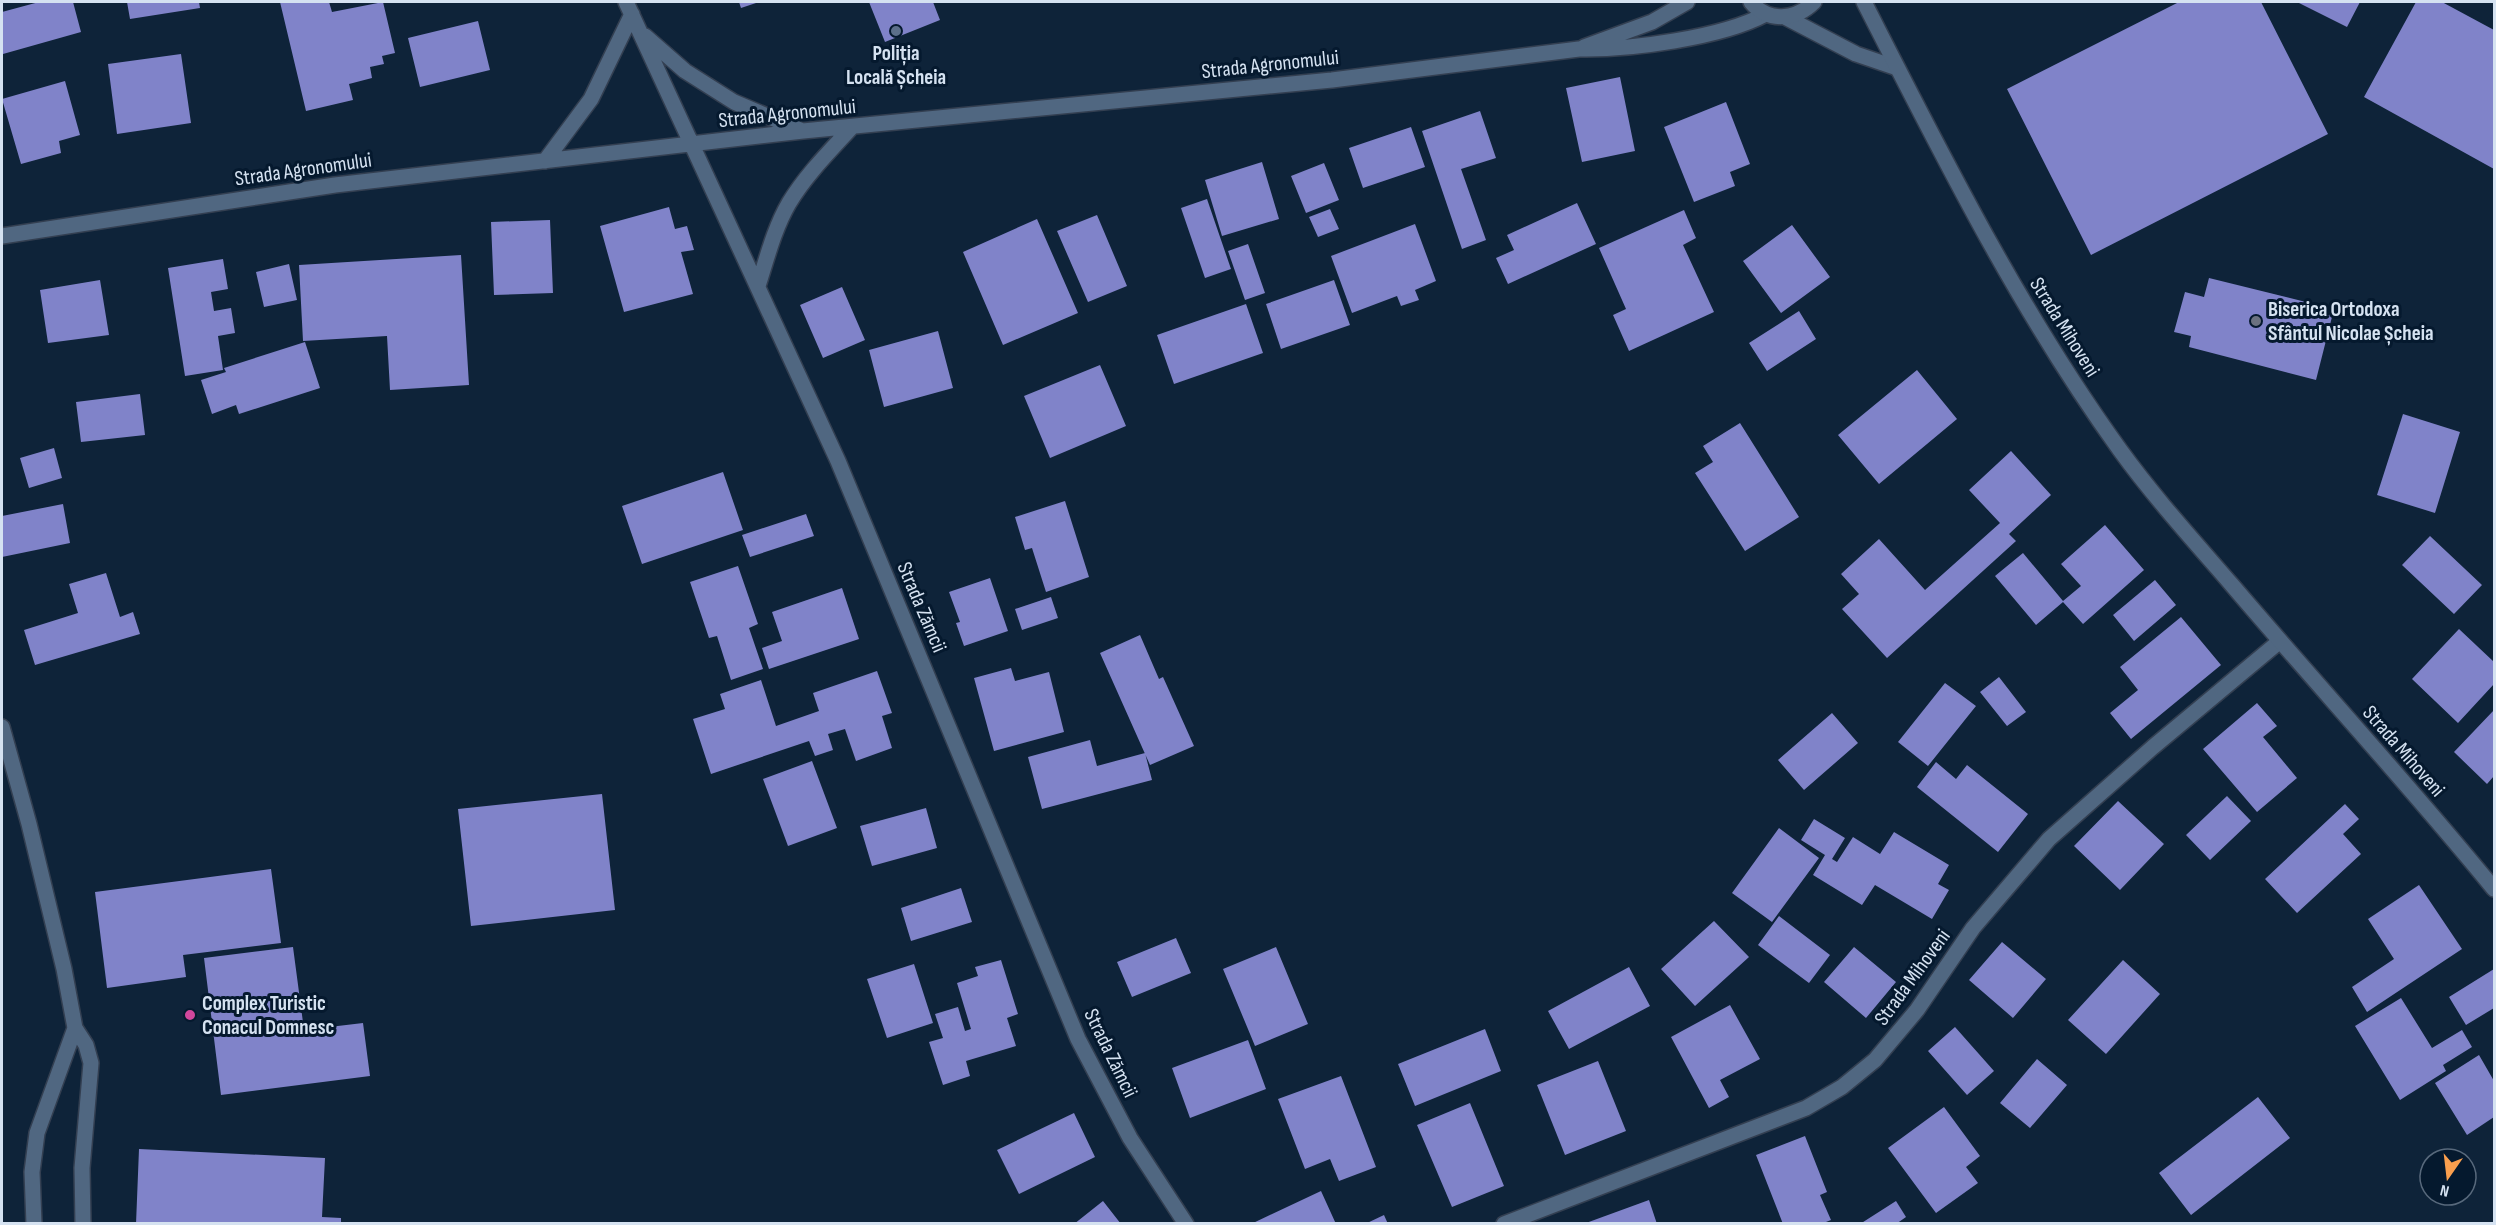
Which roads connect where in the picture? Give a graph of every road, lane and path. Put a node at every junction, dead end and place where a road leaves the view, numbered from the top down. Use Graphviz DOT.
graph roads {
  1 [pos="1687,2"];
  2 [pos="1750,2"];
  3 [pos="1814,2"];
  4 [pos="1864,2"];
  5 [pos="629,8"];
  6 [pos="1766,14"];
  7 [pos="1785,17"];
  8 [pos="640,33"];
  9 [pos="1579,49"];
  10 [pos="1897,68"];
  11 [pos="851,128"];
  12 [pos="803,131"];
  13 [pos="693,144"];
  14 [pos="545,161"];
  15 [pos="2,236"];
  16 [pos="758,286"];
  17 [pos="2280,641"];
  18 [pos="2,726"];
  19 [pos="5,745"];
  20 [pos="2494,889"];
  21 [pos="75,1028"];
  22 [pos="34,1224"];
  23 [pos="83,1224"];
  24 [pos="1186,1224"];
  25 [pos="1504,1224"];
  1 -- 9 [label="street, Strada Agronomului"];
  2 -- 6 [label="street"];
  3 -- 7 [label="street"];
  4 -- 10 [label="street, Strada Mihoveni"];
  5 -- 8 [label="street, Strada Zămcii"];
  5 -- 14 [label="street"];
  6 -- 7 [label="street"];
  6 -- 9 [label="street, Strada Agronomului"];
  7 -- 10 [label="street"];
  8 -- 12 [label="street"];
  8 -- 13 [label="street, Strada Zămcii"];
  9 -- 11 [label="street, Strada Agronomului"];
  10 -- 17 [label="street, Strada Mihoveni"];
  11 -- 12 [label="street, Strada Agronomului"];
  11 -- 16 [label="street"];
  12 -- 13 [label="street, Strada Agronomului"];
  13 -- 14 [label="street, Strada Agronomului"];
  13 -- 16 [label="street, Strada Zămcii"];
  14 -- 15 [label="street, Strada Agronomului"];
  16 -- 24 [label="street, Strada Zămcii"];
  17 -- 20 [label="street, Strada Mihoveni"];
  17 -- 25 [label="street, Strada Mihoveni"];
  18 -- 19 [label="street"];
  19 -- 21 [label="street"];
  21 -- 22 [label="street"];
  21 -- 23 [label="street"];
}
